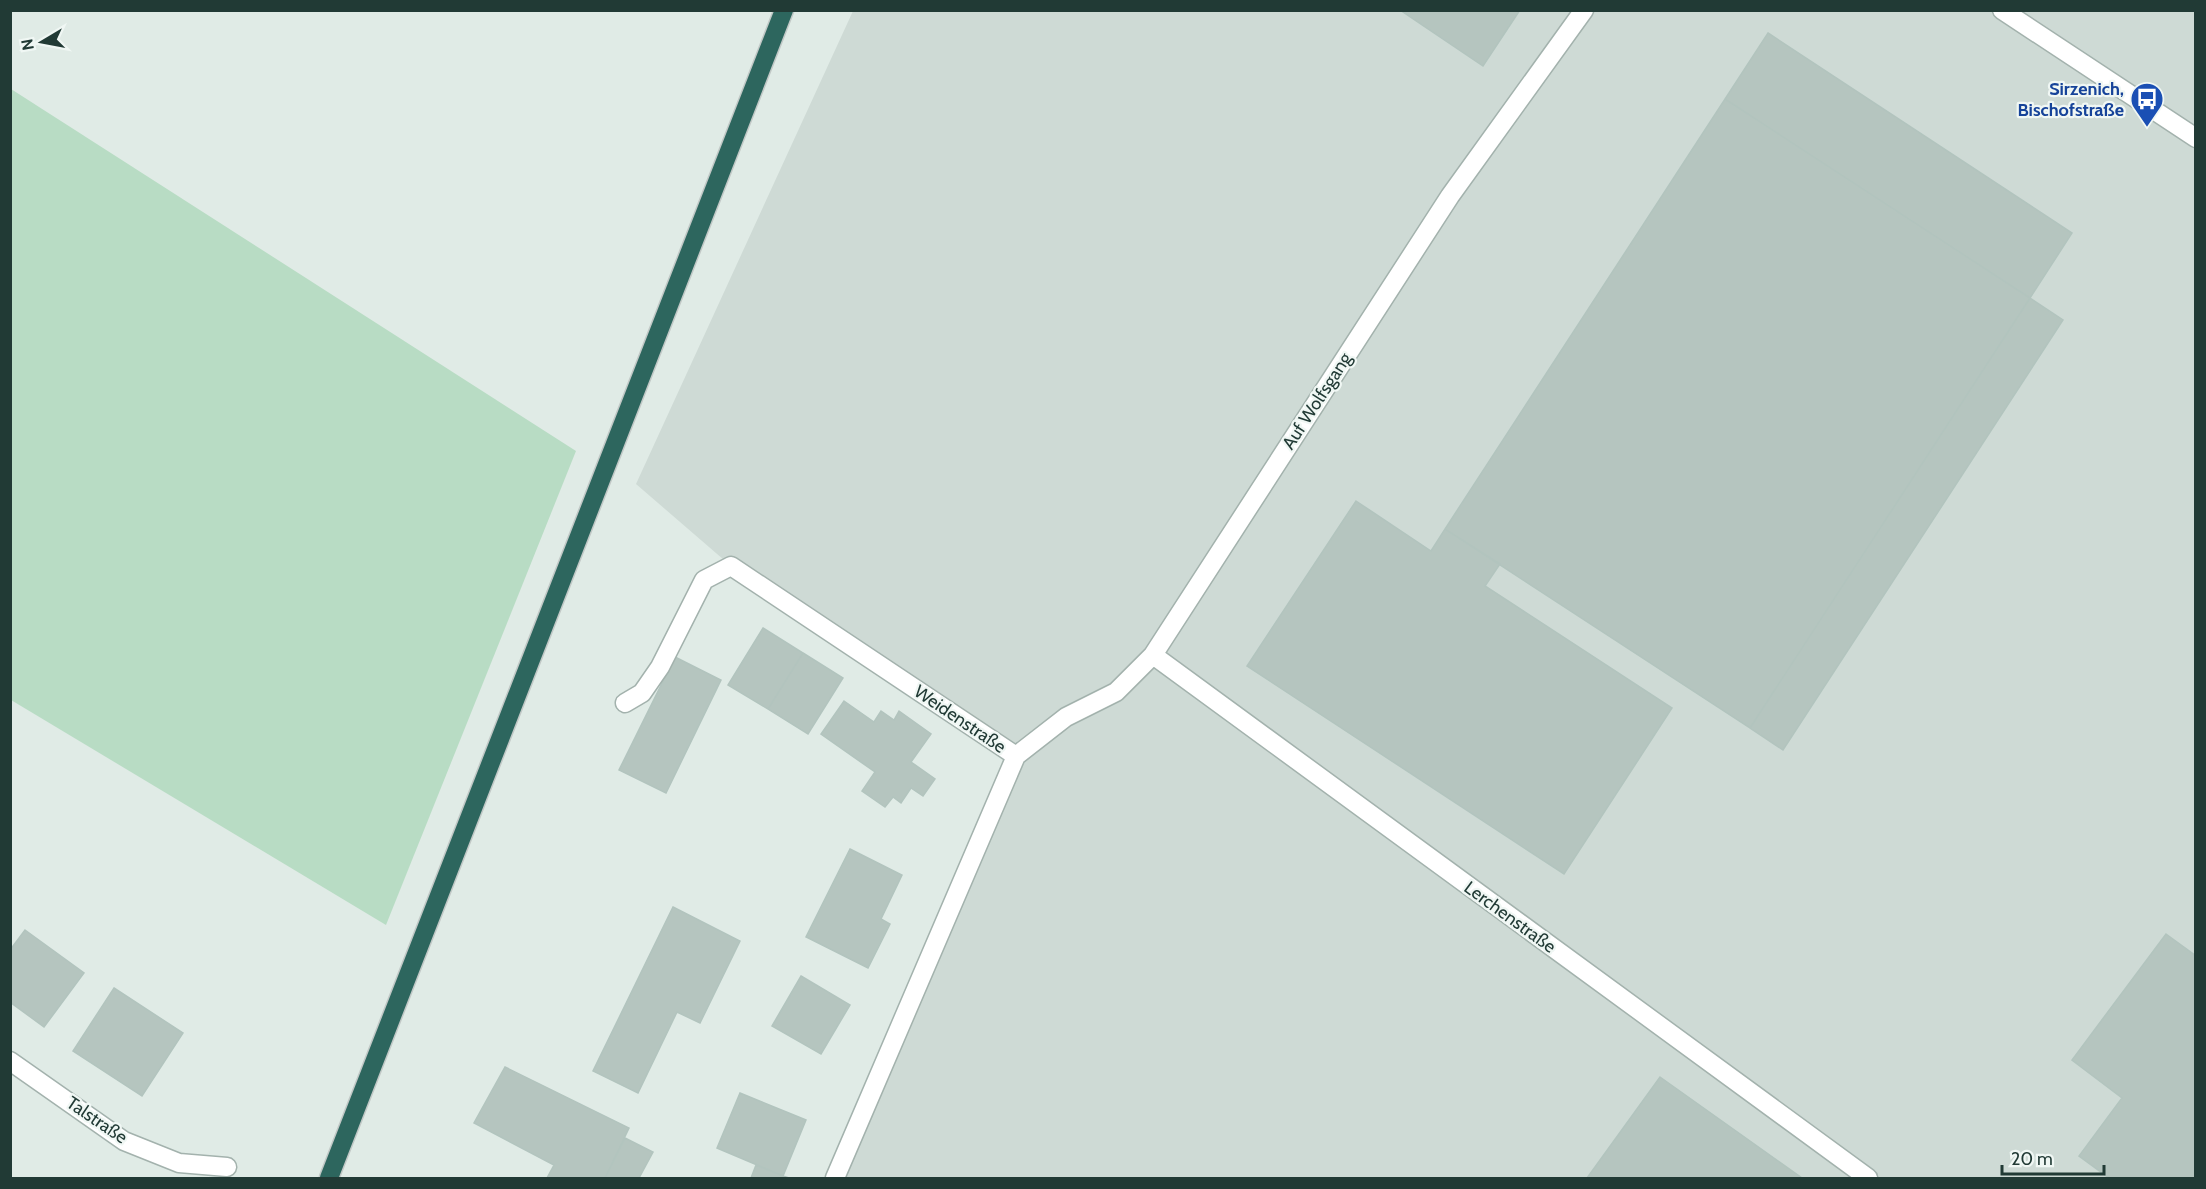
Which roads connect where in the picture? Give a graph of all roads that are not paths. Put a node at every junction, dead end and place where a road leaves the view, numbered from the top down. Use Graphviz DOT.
graph roads {
  1 [pos="784,10"];
  2 [pos="1584,10"];
  3 [pos="2002,10"];
  4 [pos="2196,138"];
  5 [pos="1153,655"];
  6 [pos="625,703"];
  7 [pos="1016,756"];
  8 [pos="10,1061"];
  9 [pos="227,1167"];
  10 [pos="329,1179"];
  11 [pos="835,1179"];
  12 [pos="1868,1179"];
  1 -- 10 [label="highway"];
  2 -- 5 [label="street, Auf Wolfsgang"];
  3 -- 4 [label="street"];
  5 -- 7 [label="street, Auf Wolfsgang"];
  5 -- 12 [label="street, Lerchenstraße"];
  6 -- 7 [label="street, Weidenstraße"];
  7 -- 11 [label="street, Weidenstraße"];
  8 -- 9 [label="street, Talstraße"];
}
